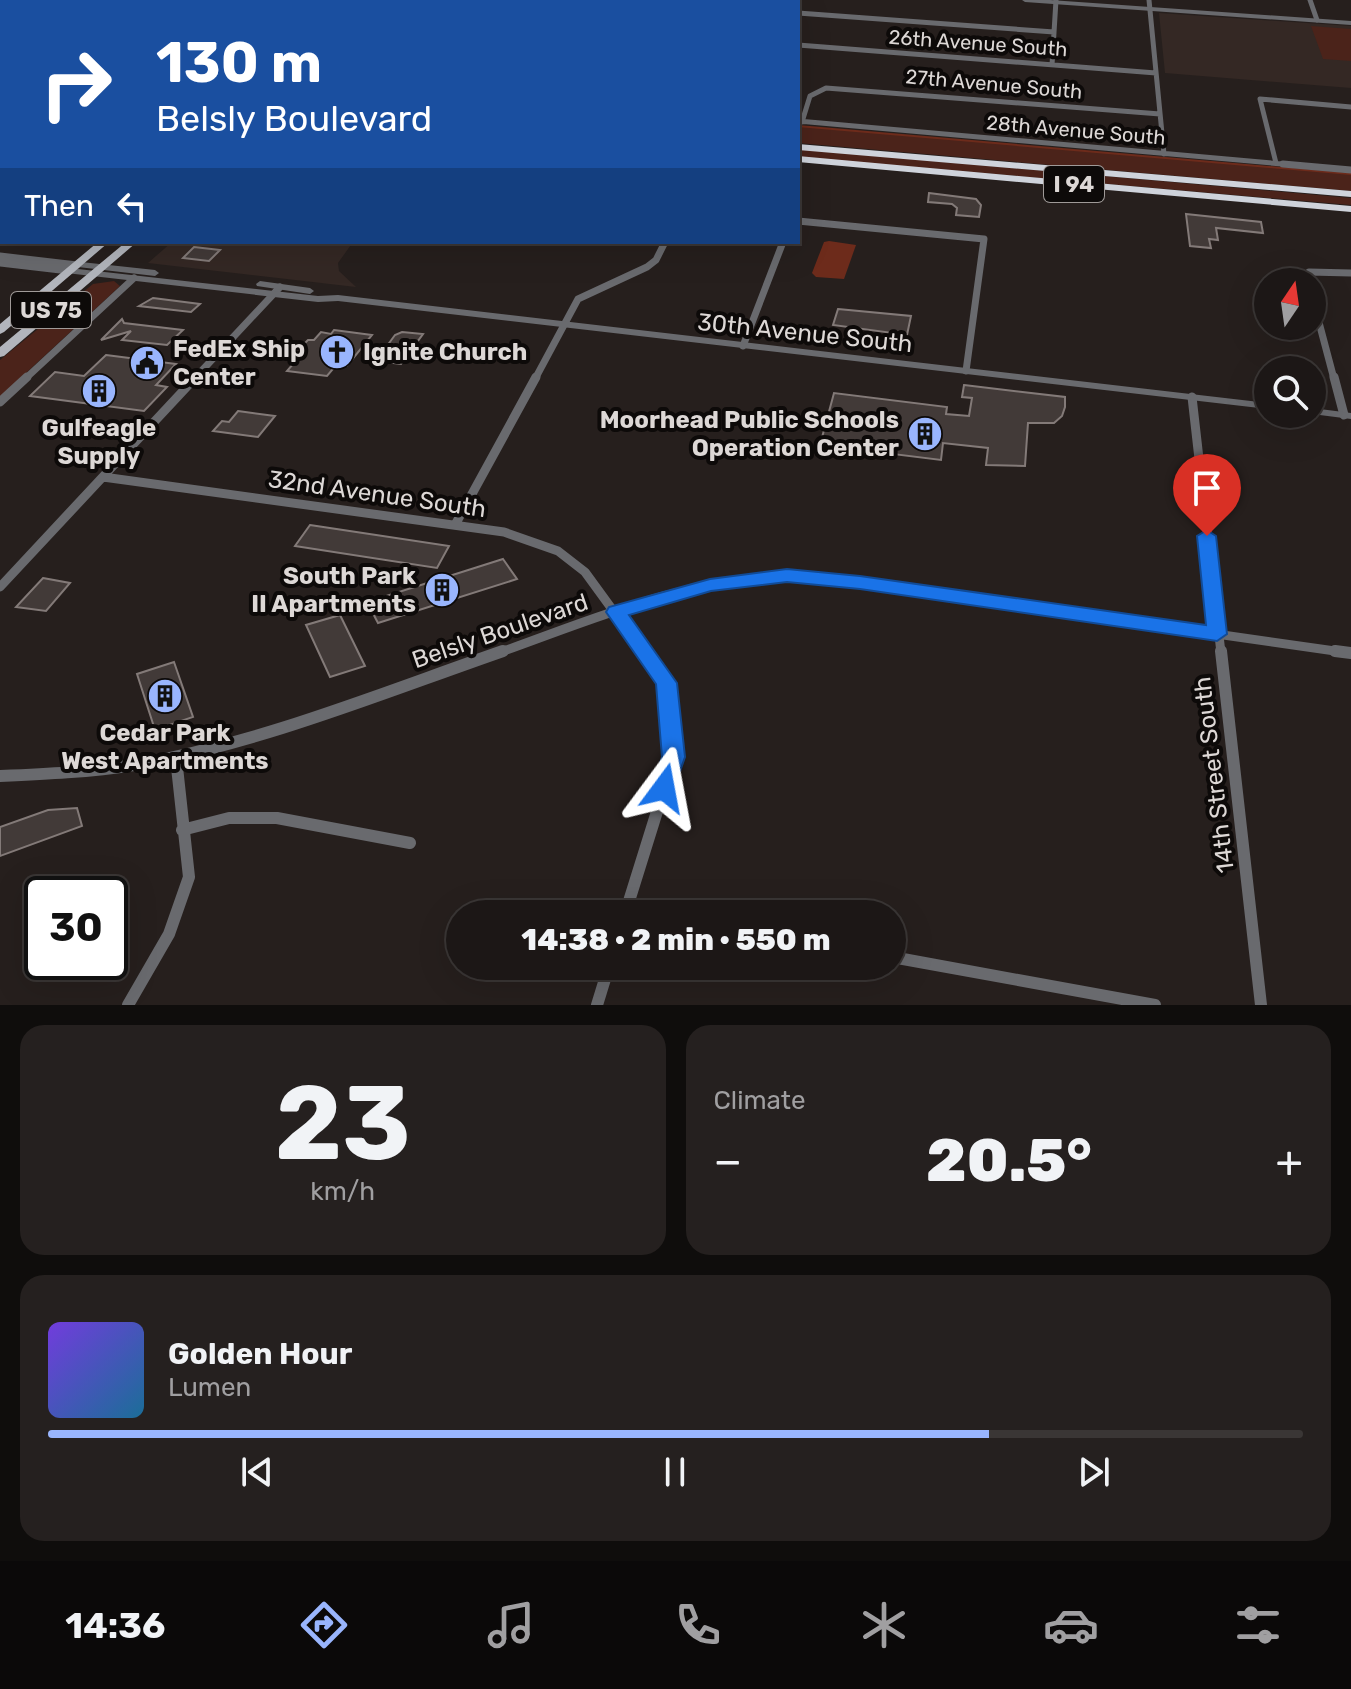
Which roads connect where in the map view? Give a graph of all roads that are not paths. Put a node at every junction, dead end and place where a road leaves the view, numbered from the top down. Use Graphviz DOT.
graph roads {
  1 [pos="1025,0"];
  2 [pos="1149,0"];
  3 [pos="1310,0"];
  4 [pos="1056,1"];
  5 [pos="1150,9"];
  6 [pos="800,13"];
  7 [pos="1317,20"];
  8 [pos="1351,23"];
  9 [pos="1054,32"];
  10 [pos="800,45"];
  11 [pos="1052,65"];
  12 [pos="1156,73"];
  13 [pos="1351,107"];
  14 [pos="1160,114"];
  15 [pos="800,121"];
  16 [pos="800,147"];
  17 [pos="1164,154"];
  18 [pos="800,159"];
  19 [pos="1276,163"];
  20 [pos="1351,170"];
  21 [pos="1351,194"];
  22 [pos="1351,209"];
  23 [pos="800,221"];
  24 [pos="102,244"];
  25 [pos="130,244"];
  26 [pos="664,244"];
  27 [pos="782,244"];
  28 [pos="0,256"];
  29 [pos="0,263"];
  30 [pos="73,268"];
  31 [pos="98,270"];
  32 [pos="1326,272"];
  33 [pos="1351,273"];
  34 [pos="134,278"];
  35 [pos="276,290"];
  36 [pos="563,325"];
  37 [pos="0,330"];
  38 [pos="1325,340"];
  39 [pos="743,346"];
  40 [pos="0,353"];
  41 [pos="966,371"];
  42 [pos="1192,397"];
  43 [pos="0,402"];
  44 [pos="1254,404"];
  45 [pos="1326,413"];
  46 [pos="1348,416"];
  47 [pos="103,477"];
  48 [pos="455,525"];
  49 [pos="0,587"];
  50 [pos="616,612"];
  51 [pos="1217,634"];
  52 [pos="1351,653"];
  53 [pos="176,758"];
  54 [pos="0,776"];
  55 [pos="182,830"];
  56 [pos="410,843"];
  57 [pos="630,900"];
  58 [pos="906,960"];
  59 [pos="605,980"];
  60 [pos="130,1005"];
  61 [pos="597,1005"];
  62 [pos="1155,1005"];
  63 [pos="1261,1005"];
  1 -- 4 [label="street"];
  2 -- 5 [label="street"];
  3 -- 7 [label="street"];
  4 -- 5 [label="street"];
  4 -- 9 [label="street"];
  5 -- 7 [label="street"];
  5 -- 12 [label="street"];
  6 -- 9 [label="street"];
  7 -- 8 [label="street"];
  9 -- 11 [label="street"];
  10 -- 11 [label="street, 26th Avenue South"];
  11 -- 12 [label="street, 26th Avenue South"];
  12 -- 14 [label="street"];
  13 -- 19 [label="street"];
  14 -- 15 [label="street, 27th Avenue South"];
  14 -- 17 [label="street"];
  15 -- 17 [label="street, 28th Avenue South"];
  16 -- 21 [label="highway, I 94"];
  17 -- 19 [label="street, 28th Avenue South"];
  18 -- 22 [label="highway, I 94"];
  19 -- 20 [label="street, 28th Avenue South"];
  23 -- 41 [label="street"];
  24 -- 30 [label="main road, US 75"];
  25 -- 31 [label="main road, US 75"];
  26 -- 36 [label="street"];
  27 -- 39 [label="street"];
  28 -- 30 [label="street, 30th Avenue South"];
  29 -- 30 [label="street, 30th Avenue South"];
  30 -- 31 [label="street, 30th Avenue South"];
  30 -- 37 [label="main road, US 75"];
  31 -- 34 [label="street, 30th Avenue South"];
  31 -- 35 [label="street, 30th Avenue South"];
  31 -- 40 [label="main road, US 75"];
  32 -- 33 [label="street"];
  34 -- 35 [label="street, 30th Avenue South"];
  34 -- 43 [label="street"];
  35 -- 36 [label="street, 30th Avenue South"];
  35 -- 47 [label="street"];
  36 -- 39 [label="street, 30th Avenue South"];
  36 -- 48 [label="street"];
  38 -- 46 [label="street"];
  39 -- 41 [label="street, 30th Avenue South"];
  41 -- 42 [label="street, 30th Avenue South"];
  42 -- 44 [label="street, 30th Avenue South"];
  42 -- 51 [label="street, 14th Street South"];
  45 -- 46 [label="street"];
  47 -- 48 [label="street, 32nd Avenue South"];
  47 -- 49 [label="street"];
  48 -- 50 [label="street, 32nd Avenue South"];
  50 -- 51 [label="street, Belsly Boulevard"];
  50 -- 53 [label="street, Belsly Boulevard"];
  50 -- 57 [label="street, 32nd Avenue South"];
  51 -- 52 [label="street, Belsly Boulevard"];
  51 -- 63 [label="street, 14th Street South"];
  53 -- 54 [label="street, Belsly Boulevard"];
  53 -- 55 [label="street"];
  55 -- 56 [label="street"];
  55 -- 60 [label="street"];
  58 -- 62 [label="street"];
  59 -- 61 [label="street"];
}
